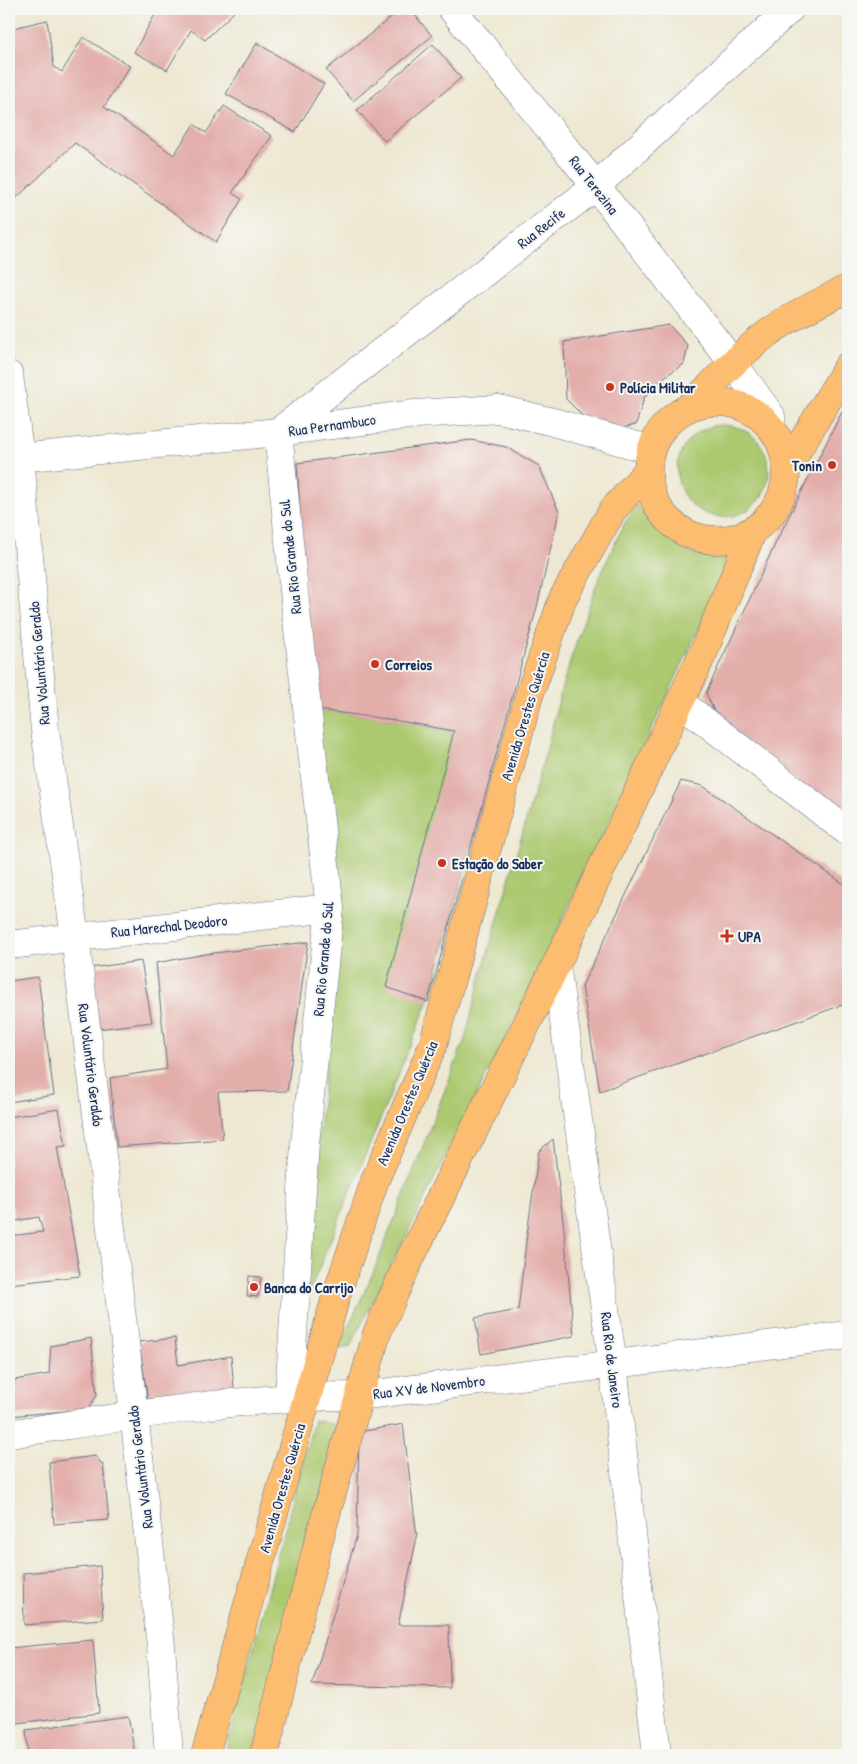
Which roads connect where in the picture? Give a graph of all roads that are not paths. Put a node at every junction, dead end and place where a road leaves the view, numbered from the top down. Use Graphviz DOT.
graph roads {
  1 [pos="452,9"];
  2 [pos="790,9"];
  3 [pos="596,186"];
  4 [pos="848,288"];
  5 [pos="733,362"];
  6 [pos="848,366"];
  7 [pos="9,375"];
  8 [pos="690,406"];
  9 [pos="772,428"];
  10 [pos="278,432"];
  11 [pos="15,459"];
  12 [pos="649,460"];
  13 [pos="786,469"];
  14 [pos="753,530"];
  15 [pos="680,702"];
  16 [pos="848,832"];
  17 [pos="330,908"];
  18 [pos="75,937"];
  19 [pos="9,945"];
  20 [pos="556,965"];
  21 [pos="848,1335"];
  22 [pos="613,1364"];
  23 [pos="358,1396"];
  24 [pos="299,1397"];
  25 [pos="134,1415"];
  26 [pos="9,1434"];
  27 [pos="169,1755"];
  28 [pos="205,1755"];
  29 [pos="264,1755"];
  30 [pos="657,1755"];
  1 -- 3 [label="street, Rua Terezina"];
  2 -- 3 [label="street, Rua Recife"];
  3 -- 5 [label="street, Rua Terezina"];
  3 -- 10 [label="street, Rua Recife"];
  4 -- 5 [label="main road"];
  5 -- 8 [label="main road"];
  5 -- 9 [label="street, Rua Terezina"];
  6 -- 13 [label="main road"];
  7 -- 11 [label="street, Rua Voluntário Geraldo"];
  8 -- 9 [label="main road"];
  8 -- 12 [label="main road"];
  9 -- 13 [label="main road"];
  10 -- 11 [label="street, Rua Pernambuco"];
  10 -- 12 [label="street, Rua Pernambuco"];
  10 -- 17 [label="street, Rua Rio Grande do Sul"];
  11 -- 18 [label="street, Rua Voluntário Geraldo"];
  12 -- 14 [label="main road"];
  12 -- 24 [label="main road, Avenida Orestes Quércia"];
  13 -- 14 [label="main road"];
  14 -- 15 [label="main road"];
  15 -- 16 [label="street"];
  15 -- 20 [label="main road"];
  17 -- 18 [label="street, Rua Marechal Deodoro"];
  17 -- 24 [label="street, Rua Rio Grande do Sul"];
  18 -- 19 [label="street, Rua Marechal Deodoro"];
  18 -- 25 [label="street, Rua Voluntário Geraldo"];
  20 -- 22 [label="street, Rua Rio de Janeiro"];
  20 -- 23 [label="main road"];
  21 -- 22 [label="street, Rua XV de Novembro"];
  22 -- 23 [label="street, Rua XV de Novembro"];
  22 -- 30 [label="street, Rua Rio de Janeiro"];
  23 -- 24 [label="street, Rua XV de Novembro"];
  23 -- 29 [label="main road"];
  24 -- 25 [label="street, Rua XV de Novembro"];
  24 -- 28 [label="main road, Avenida Orestes Quércia"];
  25 -- 26 [label="street, Rua XV de Novembro"];
  25 -- 27 [label="street, Rua Voluntário Geraldo"];
}
